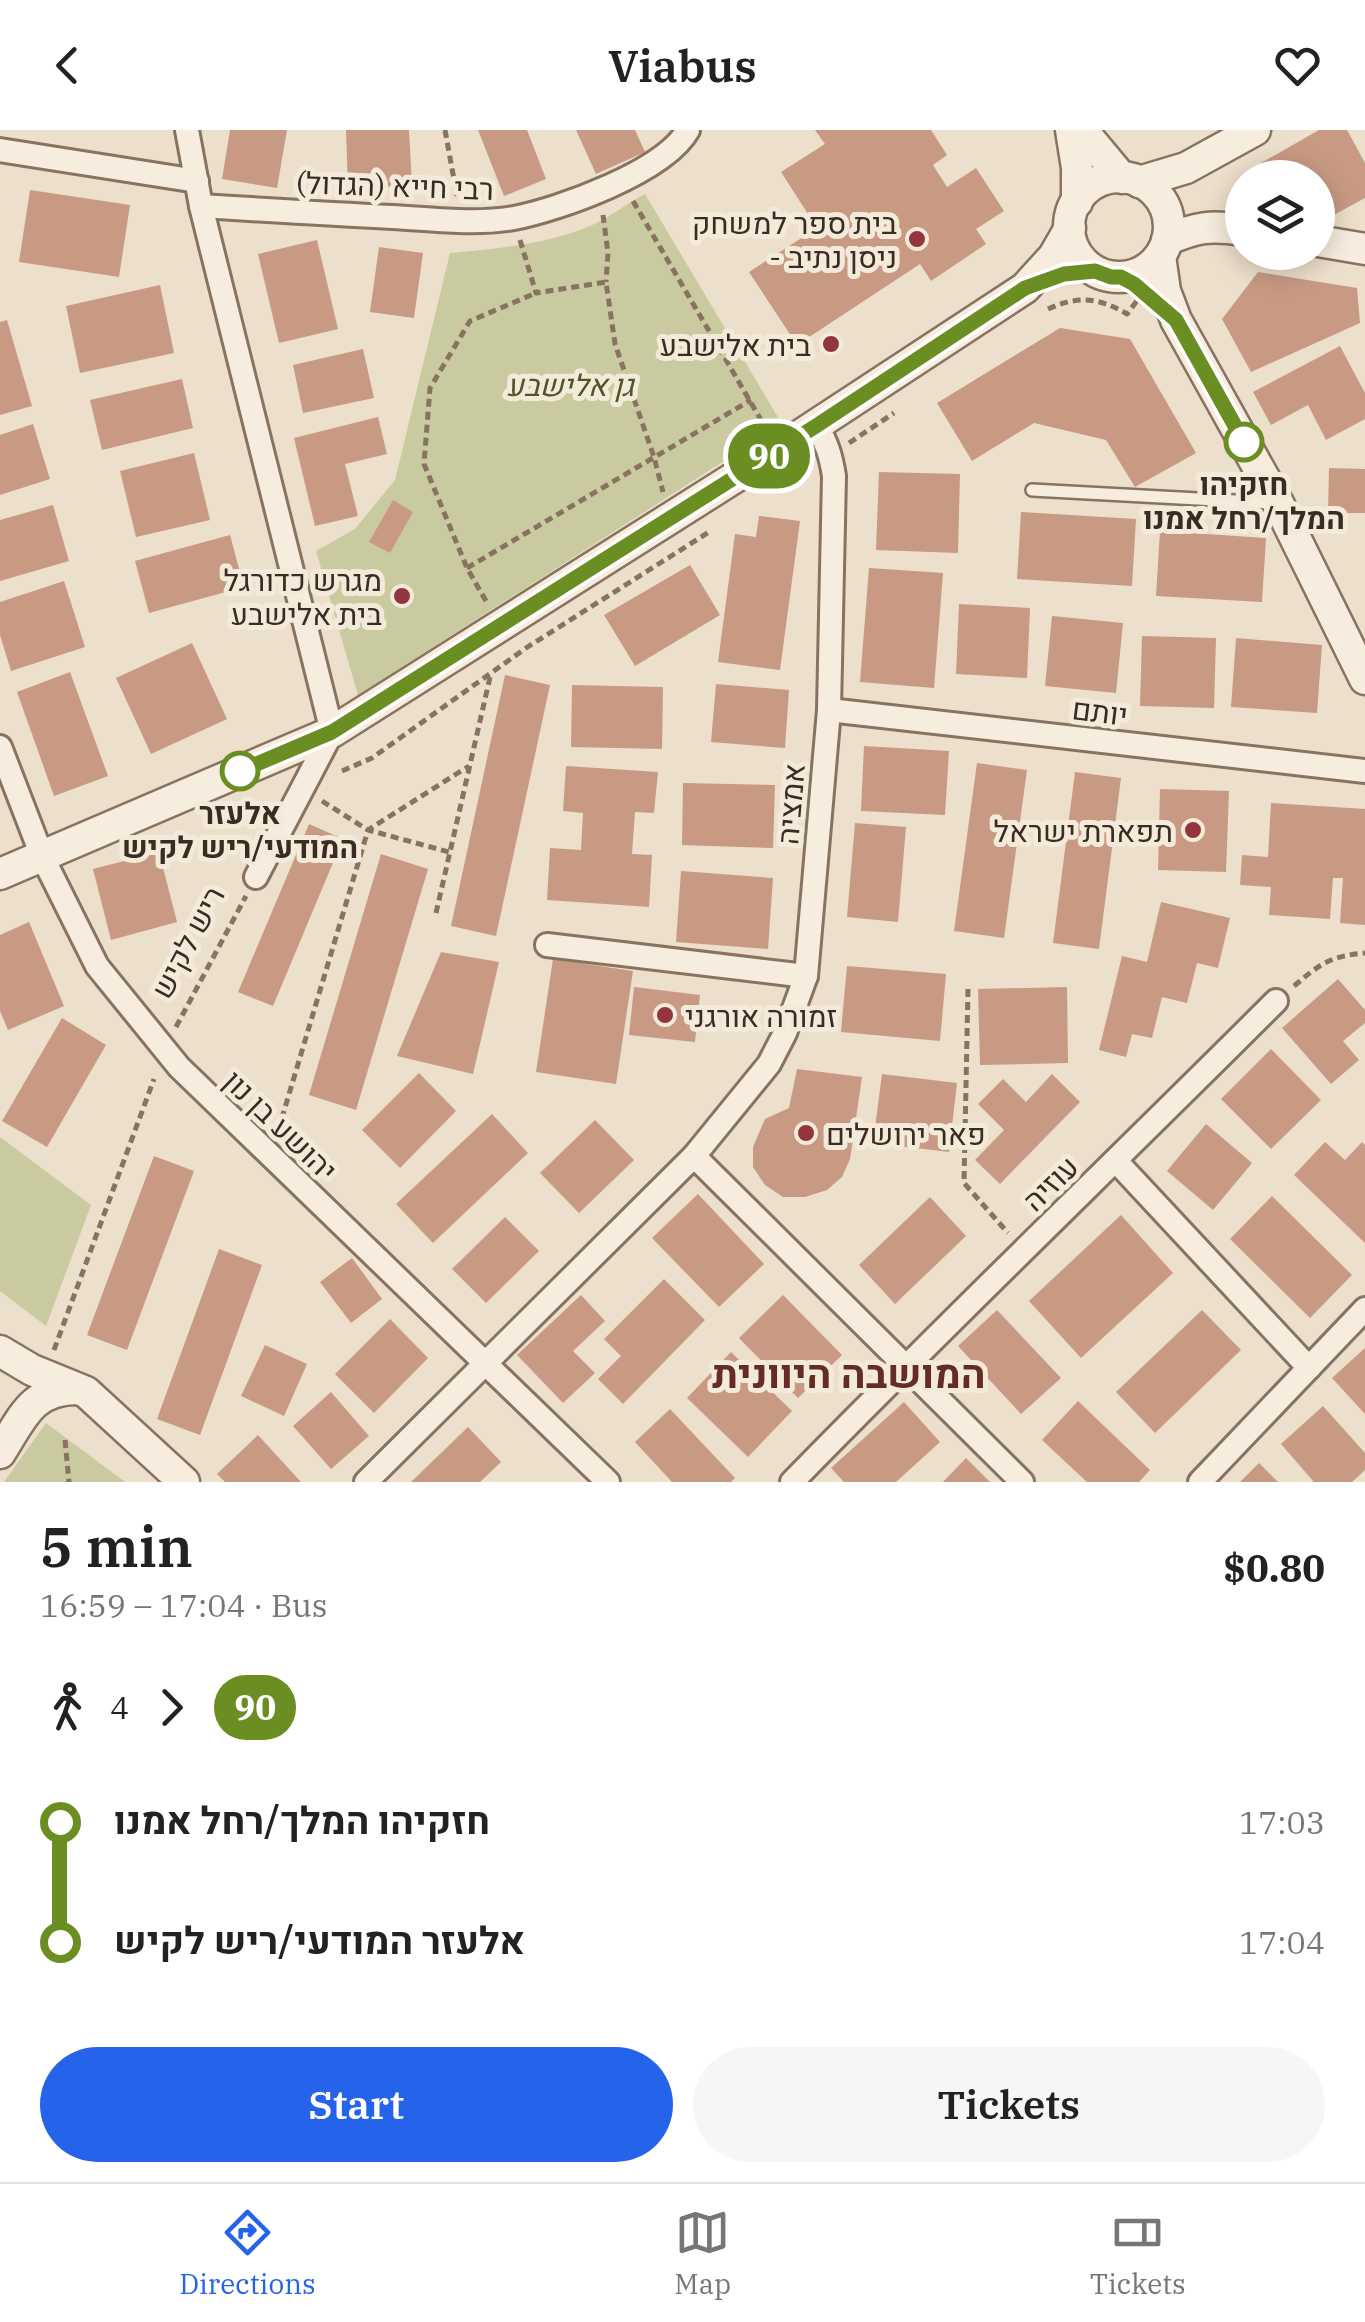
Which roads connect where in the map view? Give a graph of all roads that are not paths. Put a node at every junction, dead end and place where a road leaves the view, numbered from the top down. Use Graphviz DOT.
graph roads {
  1 [pos="187,130"];
  2 [pos="1071,130"];
  3 [pos="1082,130"];
  4 [pos="1256,130"];
  5 [pos="686,132"];
  6 [pos="0,150"];
  7 [pos="1131,180"];
  8 [pos="197,181"];
  9 [pos="202,206"];
  10 [pos="1073,215"];
  11 [pos="1225,229"];
  12 [pos="1335,245"];
  13 [pos="1164,248"];
  14 [pos="1365,249"];
  15 [pos="1120,280"];
  16 [pos="1025,288"];
  17 [pos="1176,320"];
  18 [pos="816,426"];
  19 [pos="1032,490"];
  20 [pos="1278,504"];
  21 [pos="1365,679"];
  22 [pos="829,710"];
  23 [pos="332,732"];
  24 [pos="0,747"];
  25 [pos="1365,772"];
  26 [pos="42,856"];
  27 [pos="0,874"];
  28 [pos="256,877"];
  29 [pos="547,945"];
  30 [pos="806,976"];
  31 [pos="1276,1002"];
  32 [pos="694,1156"];
  33 [pos="1116,1161"];
  34 [pos="1365,1309"];
  35 [pos="0,1351"];
  36 [pos="484,1364"];
  37 [pos="905,1366"];
  38 [pos="1309,1368"];
  39 [pos="81,1390"];
  40 [pos="0,1453"];
  41 [pos="184,1482"];
  42 [pos="366,1482"];
  43 [pos="608,1482"];
  44 [pos="792,1482"];
  45 [pos="1022,1482"];
  46 [pos="1200,1482"];
  1 -- 8 [label="street"];
  2 -- 10 [label="street"];
  3 -- 7 [label="street"];
  4 -- 7 [label="street"];
  5 -- 9 [label="street, רבי חייא (הגדול)"];
  6 -- 8 [label="street"];
  7 -- 10 [label="street"];
  7 -- 13 [label="street"];
  8 -- 9 [label="street"];
  9 -- 23 [label="street"];
  10 -- 15 [label="street"];
  10 -- 16 [label="street"];
  11 -- 13 [label="street"];
  12 -- 14 [label="street"];
  13 -- 15 [label="street"];
  13 -- 17 [label="street"];
  15 -- 16 [label="street"];
  15 -- 17 [label="street"];
  16 -- 18 [label="street"];
  17 -- 20 [label="street"];
  18 -- 22 [label="street, אמציה"];
  18 -- 23 [label="street"];
  19 -- 20 [label="lane"];
  20 -- 21 [label="street"];
  22 -- 25 [label="street, יותם"];
  22 -- 30 [label="street, אמציה"];
  23 -- 26 [label="street"];
  23 -- 28 [label="street, ריש לקיש"];
  24 -- 26 [label="street, יהושע בן נון"];
  26 -- 27 [label="street"];
  26 -- 36 [label="street, יהושע בן נון"];
  29 -- 30 [label="street"];
  30 -- 32 [label="street, אמציה"];
  31 -- 33 [label="street, עוזיה"];
  32 -- 36 [label="street, אמציה"];
  32 -- 37 [label="street"];
  33 -- 37 [label="street, עוזיה"];
  33 -- 38 [label="street"];
  34 -- 38 [label="street"];
  35 -- 39 [label="street"];
  36 -- 42 [label="street, אמציה"];
  36 -- 43 [label="street, יהושע בן נון"];
  37 -- 44 [label="street, עוזיה"];
  37 -- 45 [label="street"];
  38 -- 46 [label="street"];
  39 -- 40 [label="street"];
  39 -- 41 [label="street"];
}
